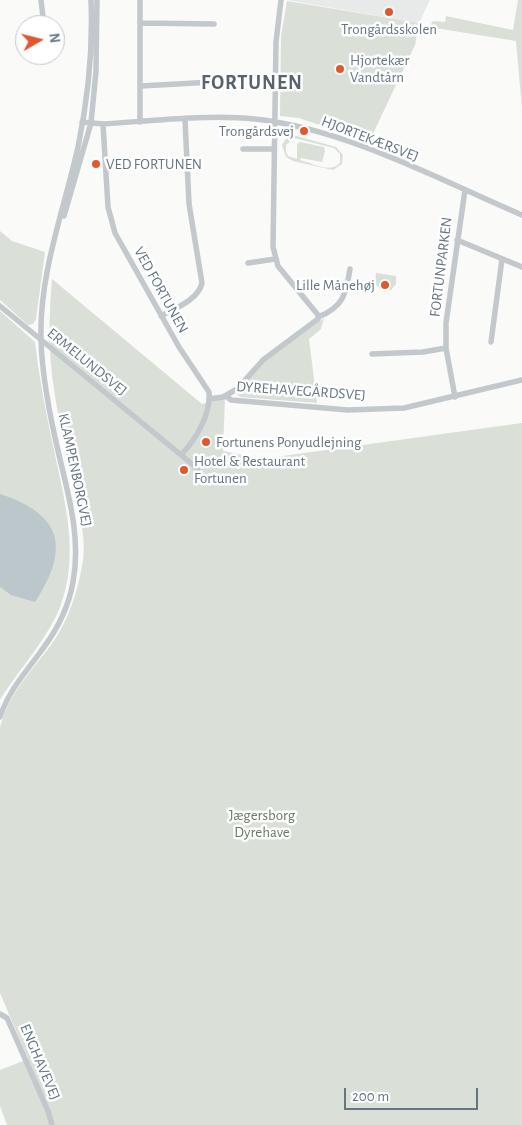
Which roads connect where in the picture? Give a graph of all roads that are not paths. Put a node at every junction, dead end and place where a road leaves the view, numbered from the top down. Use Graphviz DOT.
graph roads {
  1 [pos="41,0"];
  2 [pos="91,0"];
  3 [pos="97,0"];
  4 [pos="140,0"];
  5 [pos="281,0"];
  6 [pos="43,15"];
  7 [pos="141,23"];
  8 [pos="214,24"];
  9 [pos="213,82"];
  10 [pos="141,86"];
  11 [pos="185,120"];
  12 [pos="82,122"];
  13 [pos="140,122"];
  14 [pos="275,122"];
  15 [pos="91,123"];
  16 [pos="103,124"];
  17 [pos="243,149"];
  18 [pos="274,149"];
  19 [pos="465,190"];
  20 [pos="522,215"];
  21 [pos="56,239"];
  22 [pos="457,240"];
  23 [pos="275,259"];
  24 [pos="502,259"];
  25 [pos="248,263"];
  26 [pos="522,268"];
  27 [pos="350,269"];
  28 [pos="0,306"];
  29 [pos="161,316"];
  30 [pos="318,317"];
  31 [pos="41,340"];
  32 [pos="491,342"];
  33 [pos="446,348"];
  34 [pos="372,354"];
  35 [pos="522,380"];
  36 [pos="226,396"];
  37 [pos="456,397"];
  38 [pos="210,398"];
  39 [pos="182,454"];
  40 [pos="198,469"];
  41 [pos="0,717"];
  42 [pos="0,1014"];
  43 [pos="52,1125"];
  1 -- 6 [label="street"];
  2 -- 12 [label="street, KLAMPENBORGVEJ"];
  3 -- 15 [label="street, KLAMPENBORGVEJ"];
  4 -- 7 [label="street"];
  5 -- 14 [label="street"];
  7 -- 8 [label="street"];
  7 -- 10 [label="street"];
  9 -- 10 [label="street"];
  10 -- 13 [label="street"];
  11 -- 13 [label="street, HJORTEKÆRSVEJ"];
  11 -- 14 [label="street, HJORTEKÆRSVEJ"];
  11 -- 29 [label="street"];
  12 -- 15 [label="street, HJORTEKÆRSVEJ"];
  12 -- 21 [label="street, KLAMPENBORGVEJ"];
  13 -- 16 [label="street, HJORTEKÆRSVEJ"];
  14 -- 18 [label="street"];
  14 -- 19 [label="street, HJORTEKÆRSVEJ"];
  15 -- 16 [label="street, HJORTEKÆRSVEJ"];
  15 -- 21 [label="street, KLAMPENBORGVEJ"];
  16 -- 29 [label="street, VED FORTUNEN"];
  17 -- 18 [label="street"];
  18 -- 23 [label="street"];
  19 -- 20 [label="street, HJORTEKÆRSVEJ"];
  19 -- 22 [label="street, FORTUNPARKEN"];
  21 -- 31 [label="street, KLAMPENBORGVEJ"];
  22 -- 24 [label="street"];
  22 -- 33 [label="street, FORTUNPARKEN"];
  23 -- 25 [label="street"];
  23 -- 30 [label="street"];
  24 -- 26 [label="street"];
  24 -- 32 [label="street"];
  27 -- 30 [label="street"];
  28 -- 31 [label="street, ERMELUNDSVEJ"];
  29 -- 38 [label="street, VED FORTUNEN"];
  30 -- 36 [label="street"];
  31 -- 39 [label="street, ERMELUNDSVEJ"];
  31 -- 41 [label="street, KLAMPENBORGVEJ"];
  33 -- 34 [label="street"];
  33 -- 37 [label="street, FORTUNPARKEN"];
  35 -- 37 [label="street, DYREHAVEGÅRDSVEJ"];
  36 -- 37 [label="street, DYREHAVEGÅRDSVEJ"];
  36 -- 38 [label="street"];
  38 -- 39 [label="street"];
  39 -- 40 [label="street"];
  42 -- 43 [label="street, ENGHAVEVEJ"];
}
